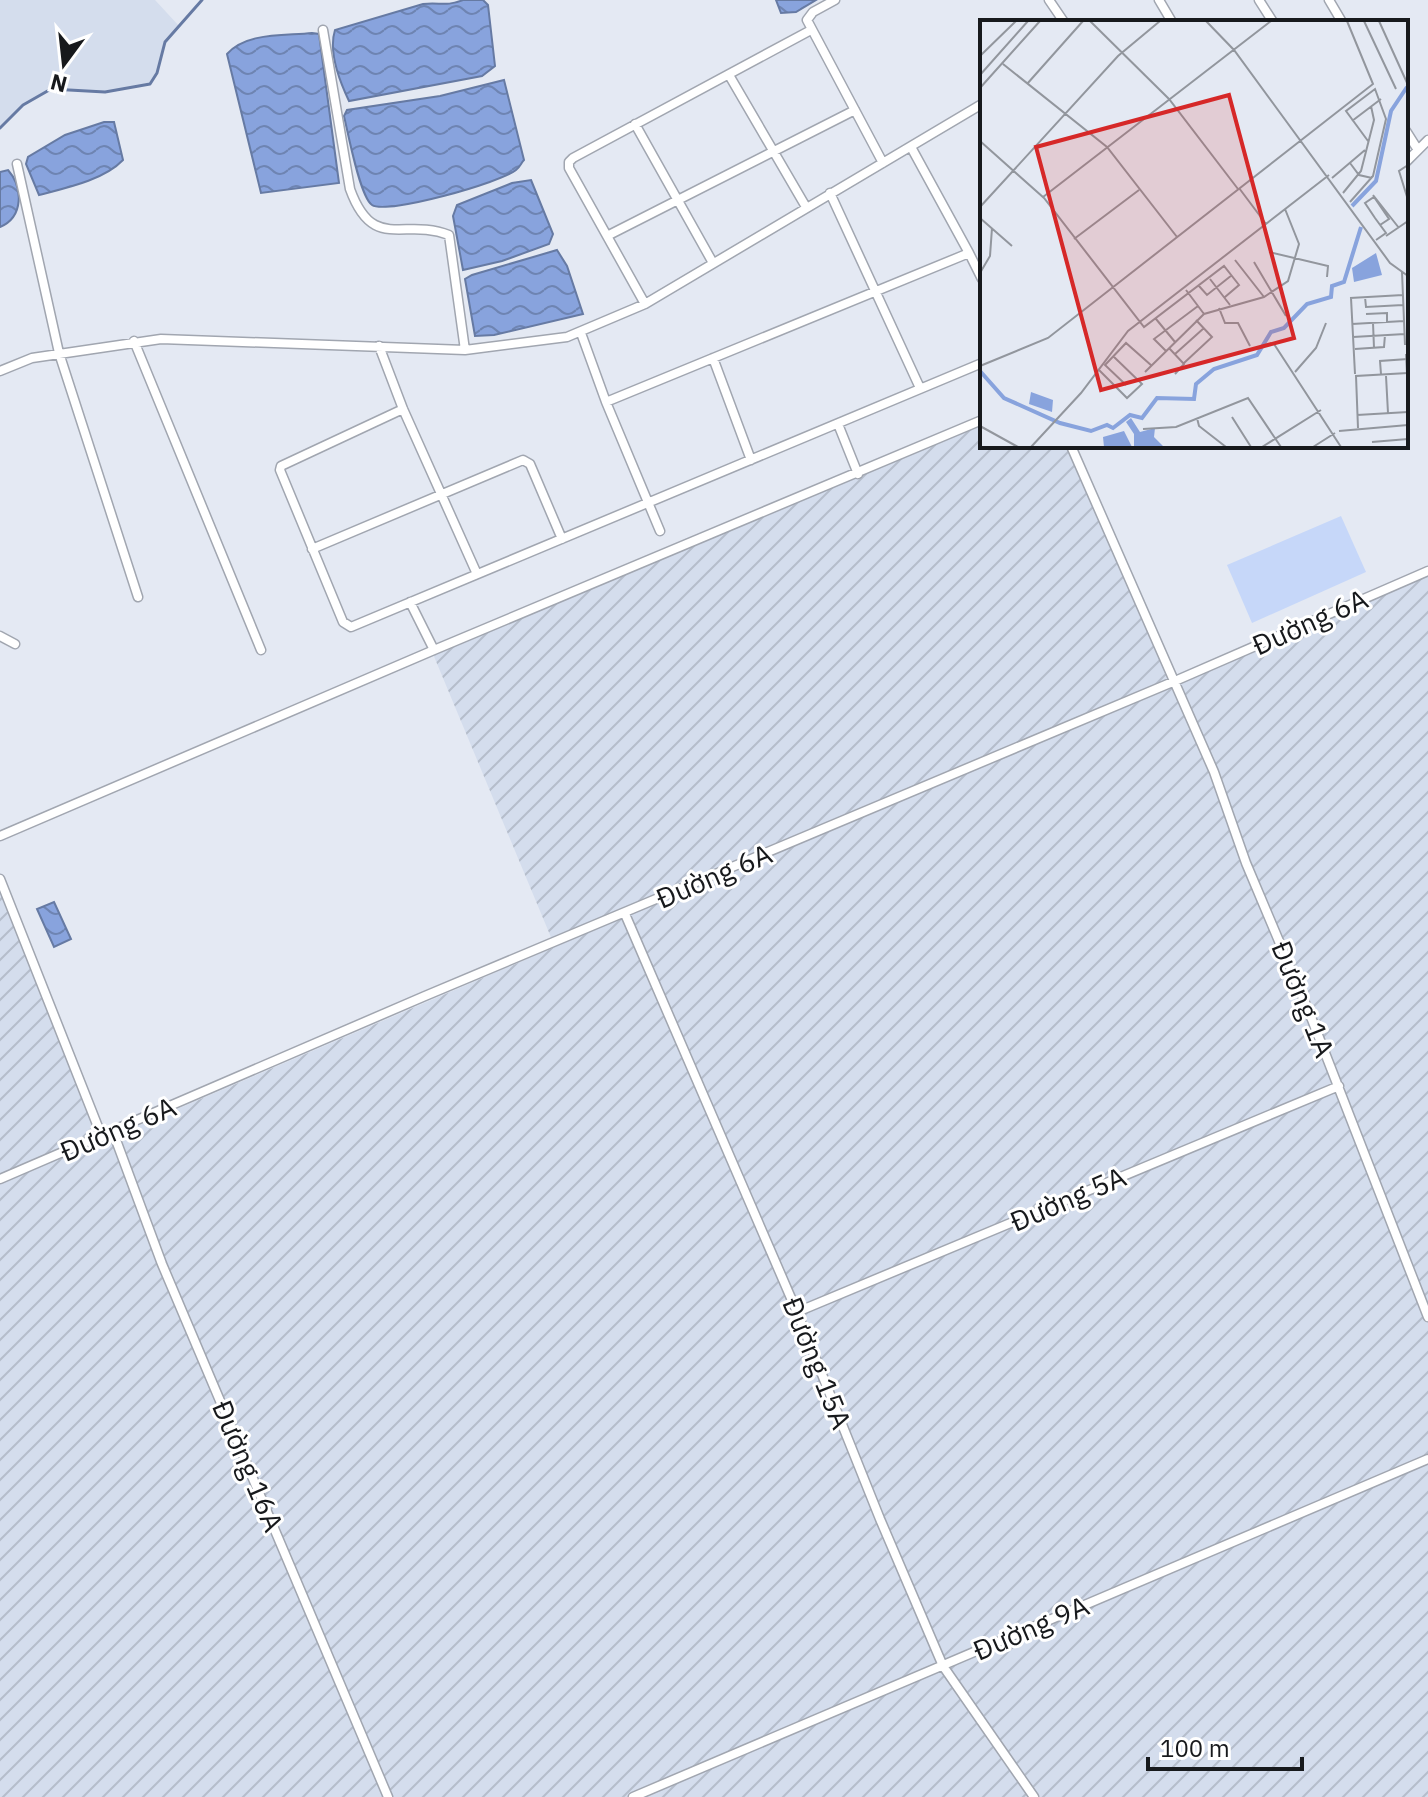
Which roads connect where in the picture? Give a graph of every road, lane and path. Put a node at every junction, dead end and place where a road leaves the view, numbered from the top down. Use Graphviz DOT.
graph roads {
  1 [pos="835,0"];
  2 [pos="1049,0"];
  3 [pos="1159,0"];
  4 [pos="1259,0"];
  5 [pos="1329,0"];
  6 [pos="1063,20"];
  7 [pos="1171,20"];
  8 [pos="1272,20"];
  9 [pos="1341,20"];
  10 [pos="323,30"];
  11 [pos="811,30"];
  12 [pos="729,75"];
  13 [pos="980,105"];
  14 [pos="855,110"];
  15 [pos="635,124"];
  16 [pos="1408,134"];
  17 [pos="1428,140"];
  18 [pos="911,147"];
  19 [pos="1418,150"];
  20 [pos="773,151"];
  21 [pos="1408,160"];
  22 [pos="883,163"];
  23 [pos="17,164"];
  24 [pos="830,193"];
  25 [pos="676,199"];
  26 [pos="806,207"];
  27 [pos="607,236"];
  28 [pos="969,253"];
  29 [pos="713,263"];
  30 [pos="980,275"];
  31 [pos="877,292"];
  32 [pos="645,304"];
  33 [pos="581,333"];
  34 [pos="134,341"];
  35 [pos="379,346"];
  36 [pos="465,350"];
  37 [pos="59,353"];
  38 [pos="713,358"];
  39 [pos="980,364"];
  40 [pos="0,371"];
  41 [pos="920,388"];
  42 [pos="606,402"];
  43 [pos="403,409"];
  44 [pos="980,421"];
  45 [pos="838,424"];
  46 [pos="1072,448"];
  47 [pos="751,460"];
  48 [pos="858,474"];
  49 [pos="441,494"];
  50 [pos="647,503"];
  51 [pos="660,531"];
  52 [pos="562,539"];
  53 [pos="312,549"];
  54 [pos="1428,571"];
  55 [pos="477,574"];
  56 [pos="138,597"];
  57 [pos="410,602"];
  58 [pos="0,636"];
  59 [pos="15,644"];
  60 [pos="261,650"];
  61 [pos="434,650"];
  62 [pos="1175,681"];
  63 [pos="0,836"];
  64 [pos="0,879"];
  65 [pos="625,914"];
  66 [pos="1339,1086"];
  67 [pos="113,1132"];
  68 [pos="102,1137"];
  69 [pos="0,1179"];
  70 [pos="797,1312"];
  71 [pos="1428,1317"];
  72 [pos="1428,1459"];
  73 [pos="943,1666"];
  74 [pos="388,1797"];
  75 [pos="633,1797"];
  76 [pos="1034,1797"];
  1 -- 11 [label="street"];
  2 -- 6 [label="street"];
  3 -- 7 [label="street"];
  4 -- 8 [label="street"];
  5 -- 9 [label="street"];
  10 -- 36 [label="street"];
  11 -- 12 [label="street"];
  11 -- 14 [label="street"];
  12 -- 15 [label="street"];
  12 -- 20 [label="street"];
  13 -- 18 [label="street"];
  14 -- 20 [label="street"];
  14 -- 22 [label="street"];
  15 -- 25 [label="street"];
  15 -- 27 [label="street"];
  16 -- 19 [label="street"];
  17 -- 19 [label="street"];
  18 -- 22 [label="street"];
  18 -- 28 [label="street"];
  19 -- 21 [label="street"];
  20 -- 25 [label="street"];
  20 -- 26 [label="street"];
  22 -- 24 [label="street"];
  23 -- 37 [label="street"];
  24 -- 26 [label="street"];
  24 -- 31 [label="street"];
  25 -- 27 [label="street"];
  25 -- 29 [label="street"];
  26 -- 29 [label="street"];
  27 -- 32 [label="street"];
  28 -- 30 [label="street"];
  28 -- 31 [label="street"];
  29 -- 32 [label="street"];
  31 -- 38 [label="street"];
  31 -- 41 [label="street"];
  32 -- 33 [label="street"];
  33 -- 36 [label="street"];
  33 -- 42 [label="street"];
  34 -- 35 [label="street"];
  34 -- 37 [label="street"];
  34 -- 60 [label="street"];
  35 -- 36 [label="street"];
  35 -- 43 [label="street"];
  37 -- 40 [label="street"];
  37 -- 56 [label="street"];
  38 -- 42 [label="street"];
  38 -- 47 [label="street"];
  39 -- 41 [label="street"];
  41 -- 45 [label="street"];
  42 -- 50 [label="street"];
  43 -- 49 [label="street"];
  43 -- 53 [label="street"];
  44 -- 48 [label="street"];
  45 -- 47 [label="street"];
  45 -- 48 [label="street"];
  46 -- 62 [label="street, Đường 1A"];
  47 -- 50 [label="street"];
  48 -- 61 [label="street"];
  49 -- 52 [label="street"];
  49 -- 53 [label="street"];
  49 -- 55 [label="street"];
  50 -- 51 [label="street"];
  50 -- 52 [label="street"];
  52 -- 55 [label="street"];
  53 -- 57 [label="street"];
  54 -- 62 [label="street, Đường 6A"];
  55 -- 57 [label="street"];
  57 -- 61 [label="street"];
  58 -- 59 [label="street"];
  61 -- 63 [label="street"];
  62 -- 65 [label="street, Đường 6A"];
  62 -- 66 [label="street, Đường 1A"];
  64 -- 68 [label="street"];
  65 -- 67 [label="street, Đường 6A"];
  65 -- 70 [label="street, Đường 15A"];
  66 -- 70 [label="street, Đường 5A"];
  66 -- 71 [label="street, Đường 1A"];
  67 -- 68 [label="street, Đường 6A"];
  67 -- 74 [label="street, Đường 16A"];
  68 -- 69 [label="street, Đường 6A"];
  70 -- 73 [label="street, Đường 15A"];
  72 -- 73 [label="street, Đường 9A"];
  73 -- 75 [label="street, Đường 9A"];
  73 -- 76 [label="street, Đường 15A"];
}
